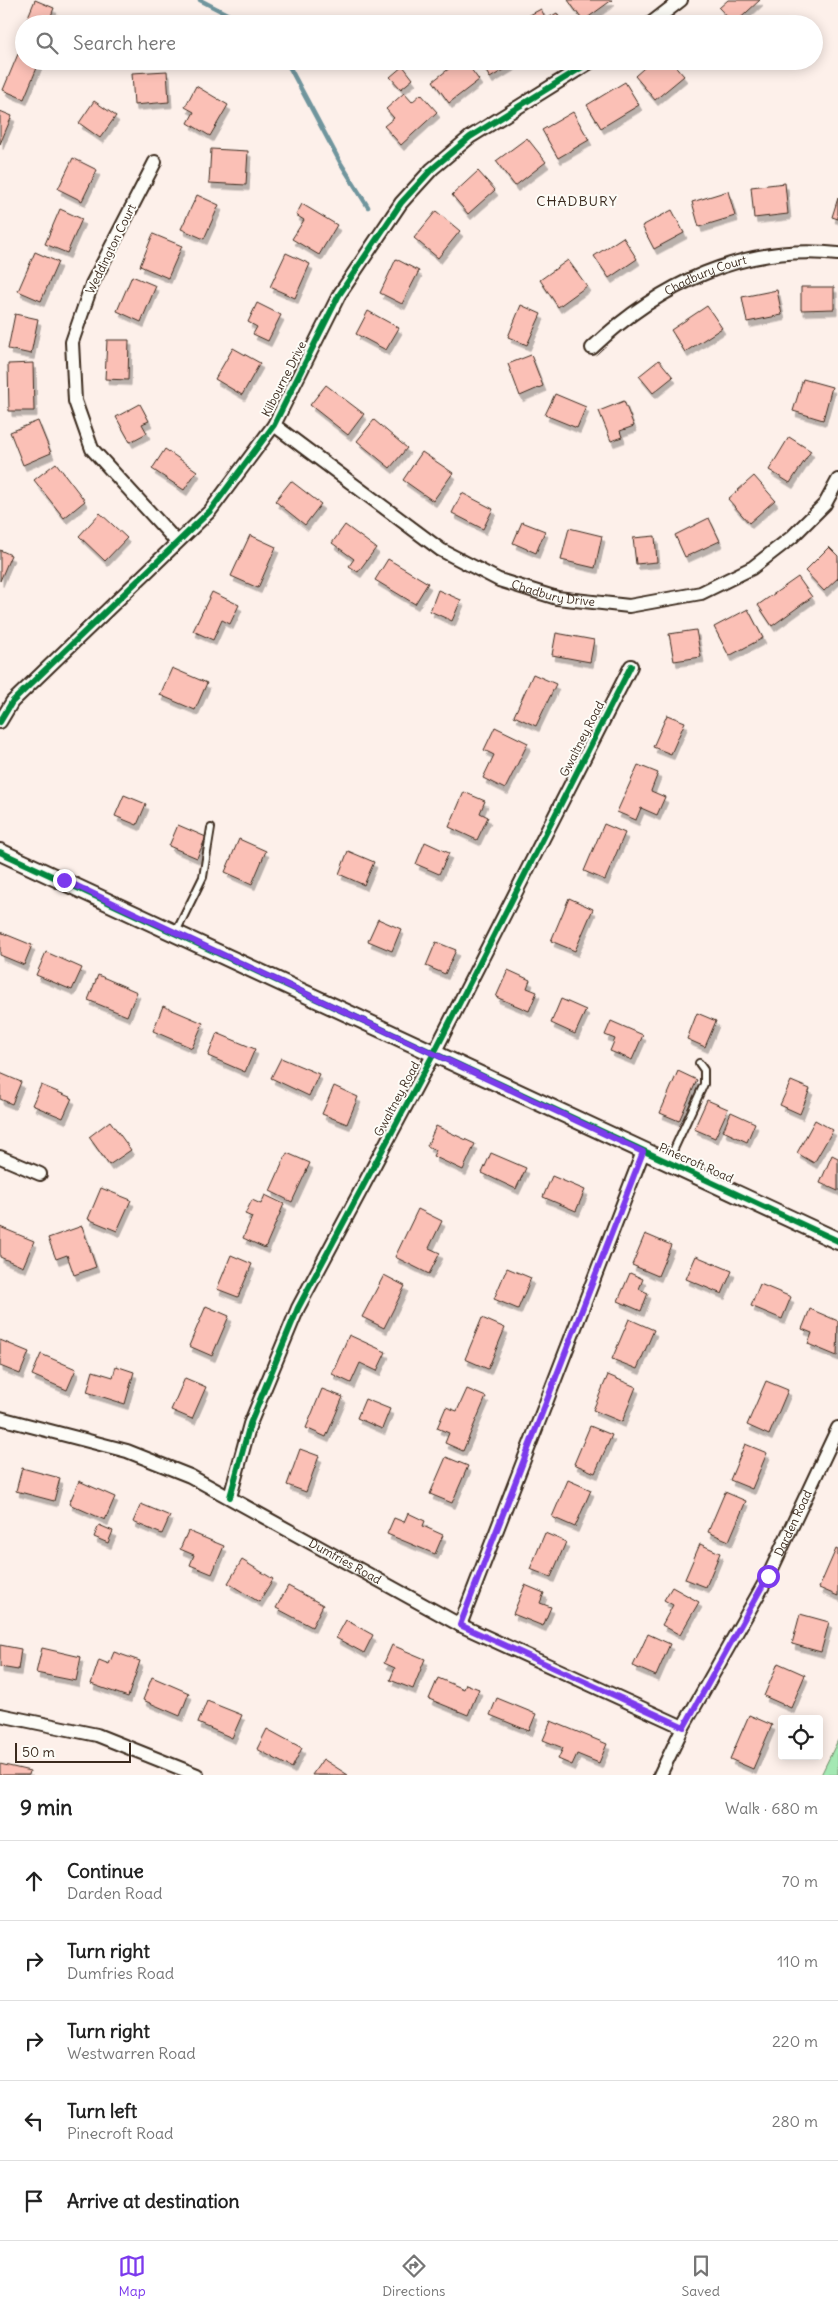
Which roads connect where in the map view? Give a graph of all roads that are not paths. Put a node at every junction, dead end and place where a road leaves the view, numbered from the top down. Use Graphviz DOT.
graph roads {
  1 [pos="681,0"];
  2 [pos="662,15"];
  3 [pos="578,70"];
  4 [pos="156,162"];
  5 [pos="838,254"];
  6 [pos="592,348"];
  7 [pos="274,425"];
  8 [pos="838,480"];
  9 [pos="177,542"];
  10 [pos="631,666"];
  11 [pos="0,722"];
  12 [pos="211,828"];
  13 [pos="0,852"];
  14 [pos="175,933"];
  15 [pos="433,1055"];
  16 [pos="699,1063"];
  17 [pos="643,1152"];
  18 [pos="0,1156"];
  19 [pos="667,1163"];
  20 [pos="40,1174"];
  21 [pos="838,1241"];
  22 [pos="0,1418"];
  23 [pos="838,1428"];
  24 [pos="230,1497"];
  25 [pos="460,1625"];
  26 [pos="0,1714"];
  27 [pos="684,1727"];
  28 [pos="198,1775"];
  29 [pos="660,1775"];
  1 -- 2 [label="street"];
  3 -- 7 [label="street, Kilbourne Drive"];
  4 -- 9 [label="street, Weddington Court"];
  5 -- 6 [label="street, Chadbury Court"];
  7 -- 8 [label="street, Chadbury Drive"];
  7 -- 9 [label="street, Kilbourne Drive"];
  9 -- 11 [label="street, Kilbourne Drive"];
  10 -- 15 [label="street, Gwaltney Road"];
  12 -- 14 [label="lane"];
  13 -- 14 [label="street, Pinecroft Road"];
  14 -- 15 [label="street, Pinecroft Road"];
  15 -- 17 [label="street, Pinecroft Road"];
  15 -- 24 [label="street, Gwaltney Road"];
  16 -- 19 [label="lane"];
  17 -- 19 [label="street, Pinecroft Road"];
  17 -- 25 [label="street"];
  18 -- 20 [label="street"];
  19 -- 21 [label="street, Pinecroft Road"];
  22 -- 24 [label="street, Dumfries Road"];
  23 -- 27 [label="street, Darden Road"];
  24 -- 25 [label="street, Dumfries Road"];
  25 -- 27 [label="street, Dumfries Road"];
  26 -- 28 [label="street"];
  27 -- 29 [label="street, Darden Road"];
}
